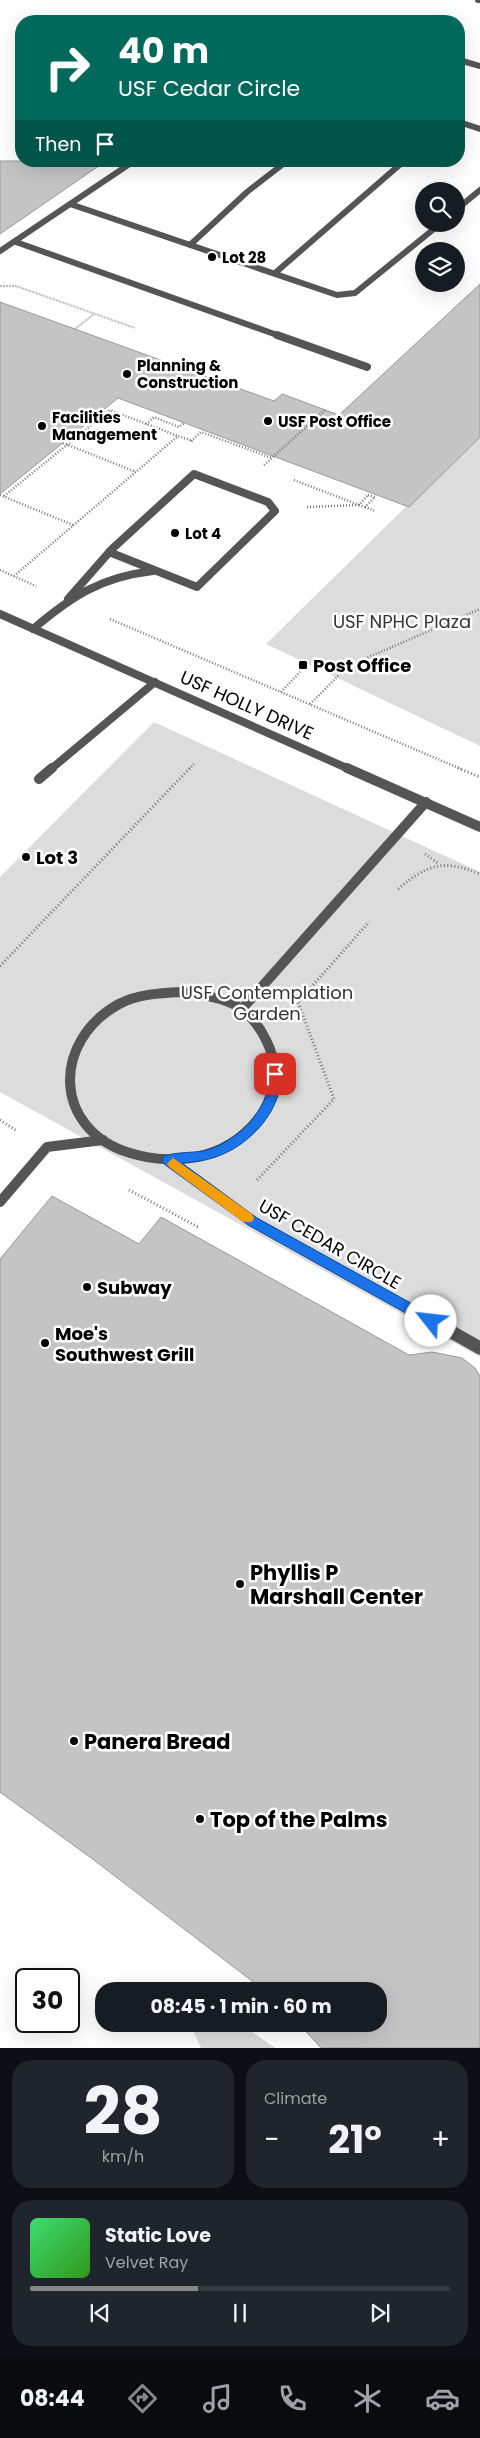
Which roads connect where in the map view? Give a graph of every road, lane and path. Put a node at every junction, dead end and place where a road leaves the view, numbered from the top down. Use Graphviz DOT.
graph roads {
  1 [pos="465,62"];
  2 [pos="480,66"];
  3 [pos="465,124"];
  4 [pos="480,128"];
  5 [pos="125,167"];
  6 [pos="278,167"];
  7 [pos="397,167"];
  8 [pos="480,190"];
  9 [pos="465,202"];
  10 [pos="70,204"];
  11 [pos="430,232"];
  12 [pos="16,242"];
  13 [pos="190,245"];
  14 [pos="0,251"];
  15 [pos="275,274"];
  16 [pos="0,286"];
  17 [pos="95,314"];
  18 [pos="135,328"];
  19 [pos="75,329"];
  20 [pos="367,367"];
  21 [pos="106,408"];
  22 [pos="110,410"];
  23 [pos="324,410"];
  24 [pos="184,423"];
  25 [pos="146,424"];
  26 [pos="178,436"];
  27 [pos="191,440"];
  28 [pos="63,443"];
  29 [pos="67,445"];
  30 [pos="255,451"];
  31 [pos="250,455"];
  32 [pos="153,457"];
  33 [pos="272,458"];
  34 [pos="162,460"];
  35 [pos="261,467"];
  36 [pos="136,472"];
  37 [pos="0,495"];
  38 [pos="4,496"];
  39 [pos="359,505"];
  40 [pos="365,507"];
  41 [pos="302,508"];
  42 [pos="375,511"];
  43 [pos="74,525"];
  44 [pos="109,552"];
  45 [pos="0,570"];
  46 [pos="156,570"];
  47 [pos="44,589"];
  48 [pos="68,599"];
  49 [pos="480,609"];
  50 [pos="0,614"];
  51 [pos="110,619"];
  52 [pos="33,629"];
  53 [pos="300,672"];
  54 [pos="155,682"];
  55 [pos="281,692"];
  56 [pos="310,704"];
  57 [pos="195,763"];
  58 [pos="480,777"];
  59 [pos="39,779"];
  60 [pos="426,802"];
  61 [pos="480,827"];
  62 [pos="422,852"];
  63 [pos="439,864"];
  64 [pos="480,874"];
  65 [pos="392,896"];
  66 [pos="373,917"];
  67 [pos="0,966"];
  68 [pos="242,1009"];
  69 [pos="0,1120"];
  70 [pos="17,1130"];
  71 [pos="103,1140"];
  72 [pos="168,1160"];
  73 [pos="257,1180"];
  74 [pos="0,1202"];
  75 [pos="480,1348"];
  1 -- 2 [label="street"];
  3 -- 4 [label="street"];
  5 -- 10 [label="street"];
  6 -- 13 [label="street"];
  7 -- 15 [label="street"];
  8 -- 9 [label="street"];
  10 -- 12 [label="street"];
  10 -- 13 [label="street"];
  11 -- 15 [label="street"];
  12 -- 14 [label="street"];
  12 -- 20 [label="street"];
  13 -- 15 [label="street"];
  16 -- 17 [label="path"];
  17 -- 18 [label="path"];
  17 -- 19 [label="path"];
  21 -- 22 [label="path"];
  22 -- 25 [label="path"];
  22 -- 29 [label="path"];
  23 -- 33 [label="path"];
  24 -- 25 [label="path"];
  25 -- 26 [label="path"];
  27 -- 30 [label="path"];
  28 -- 29 [label="path"];
  29 -- 36 [label="path"];
  29 -- 38 [label="path"];
  30 -- 31 [label="path"];
  30 -- 33 [label="path"];
  32 -- 34 [label="path"];
  33 -- 35 [label="path"];
  37 -- 38 [label="path"];
  38 -- 43 [label="path"];
  39 -- 40 [label="path"];
  39 -- 40 [label="path"];
  39 -- 41 [label="path"];
  40 -- 42 [label="path"];
  44 -- 46 [label="street"];
  44 -- 46 [label="street"];
  44 -- 48 [label="street"];
  45 -- 47 [label="path"];
  46 -- 48 [label="street"];
  48 -- 52 [label="street"];
  49 -- 56 [label="path"];
  50 -- 52 [label="street, USF HOLLY DRIVE"];
  51 -- 55 [label="path"];
  52 -- 54 [label="street, USF HOLLY DRIVE"];
  53 -- 55 [label="path"];
  54 -- 59 [label="street"];
  54 -- 60 [label="street, USF HOLLY DRIVE"];
  55 -- 56 [label="path"];
  56 -- 58 [label="path"];
  57 -- 67 [label="path"];
  60 -- 61 [label="street, USF HOLLY DRIVE"];
  60 -- 68 [label="street"];
  62 -- 63 [label="path"];
  63 -- 64 [label="path"];
  63 -- 65 [label="path"];
  66 -- 73 [label="path"];
  68 -- 71 [label="street, USF CEDAR CIRCLE"];
  68 -- 72 [label="street, USF CEDAR CIRCLE"];
  69 -- 70 [label="path"];
  71 -- 72 [label="street, USF CEDAR CIRCLE"];
  71 -- 74 [label="street"];
  72 -- 75 [label="street, USF CEDAR CIRCLE"];
}
